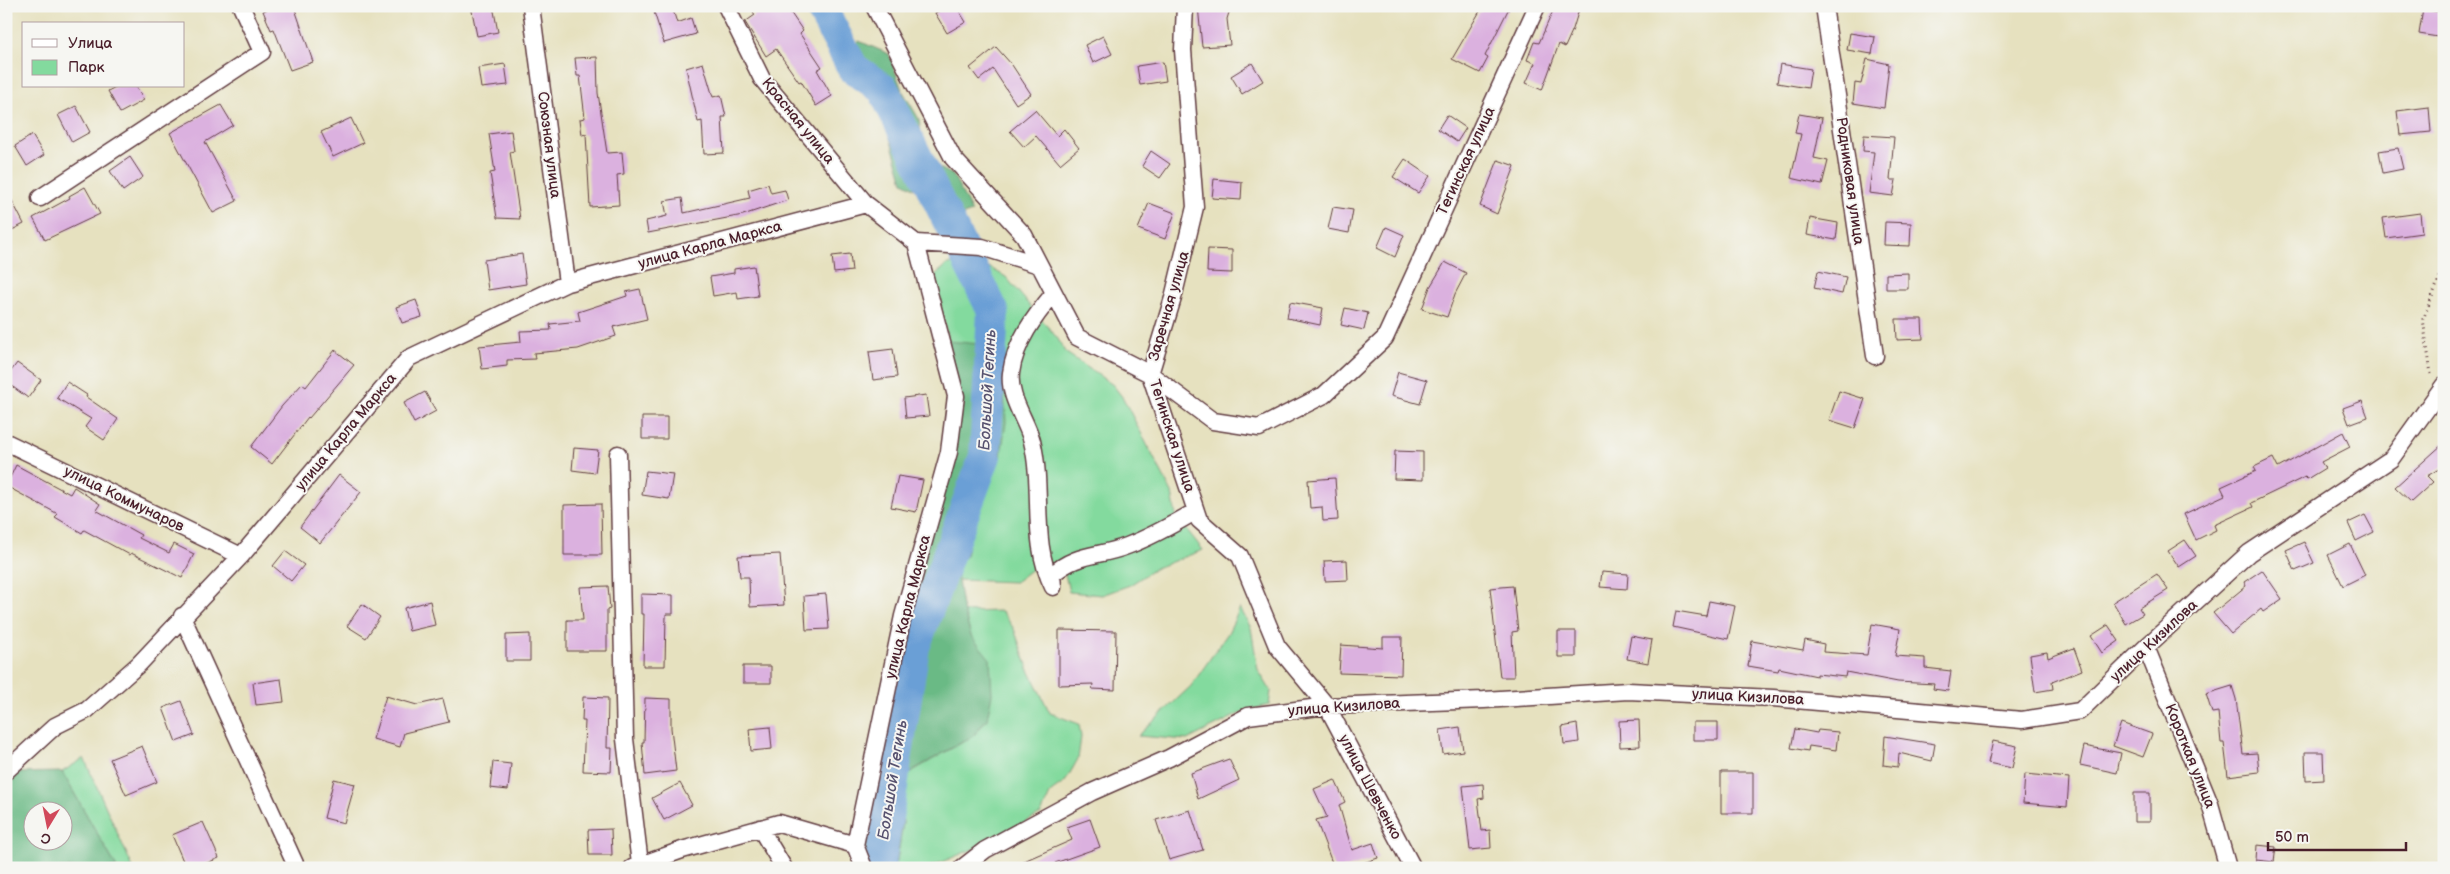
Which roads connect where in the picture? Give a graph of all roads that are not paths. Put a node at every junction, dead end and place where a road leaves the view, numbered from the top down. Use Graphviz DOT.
graph roads {
  1 [pos="241,6"];
  2 [pos="531,6"];
  3 [pos="726,6"];
  4 [pos="874,6"];
  5 [pos="1184,6"];
  6 [pos="1536,6"];
  7 [pos="1824,6"];
  8 [pos="40,198"];
  9 [pos="866,204"];
  10 [pos="916,243"];
  11 [pos="1039,265"];
  12 [pos="567,283"];
  13 [pos="1054,293"];
  14 [pos="1875,356"];
  15 [pos="1150,374"];
  16 [pos="2444,385"];
  17 [pos="6,442"];
  18 [pos="618,454"];
  19 [pos="1196,511"];
  20 [pos="241,556"];
  21 [pos="182,616"];
  22 [pos="2146,647"];
  23 [pos="1327,706"];
  24 [pos="6,771"];
  25 [pos="760,828"];
  26 [pos="855,845"];
  27 [pos="636,866"];
  28 [pos="297,868"];
  29 [pos="784,868"];
  30 [pos="864,868"];
  31 [pos="962,868"];
  32 [pos="1413,868"];
  33 [pos="2228,868"];
  1 -- 8 [label="street"];
  2 -- 12 [label="street, Союзная улица"];
  3 -- 9 [label="street, Красная улица"];
  4 -- 11 [label="street, Заречная улица"];
  5 -- 15 [label="street, Заречная улица"];
  6 -- 15 [label="street, Тегинская улица"];
  7 -- 14 [label="street, Родниковая улица"];
  9 -- 10 [label="street"];
  9 -- 12 [label="street, улица Карла Маркса"];
  10 -- 11 [label="street"];
  10 -- 26 [label="street, улица Карла Маркса"];
  11 -- 13 [label="street, Заречная улица"];
  12 -- 20 [label="street, улица Карла Маркса"];
  13 -- 15 [label="street, Заречная улица"];
  13 -- 19 [label="street"];
  15 -- 19 [label="street, Тегинская улица"];
  16 -- 22 [label="street, улица Кизилова"];
  17 -- 20 [label="street, улица Коммунаров"];
  18 -- 27 [label="street"];
  19 -- 23 [label="street, Тегинская улица"];
  20 -- 21 [label="street, улица Карла Маркса"];
  21 -- 24 [label="street, улица Карла Маркса"];
  21 -- 28 [label="street"];
  22 -- 23 [label="street, улица Кизилова"];
  22 -- 33 [label="street, Короткая улица"];
  23 -- 31 [label="street, улица Кизилова"];
  23 -- 32 [label="street, улица Шевченко"];
  25 -- 26 [label="street"];
  25 -- 27 [label="street"];
  25 -- 29 [label="street"];
  26 -- 30 [label="street"];
}
